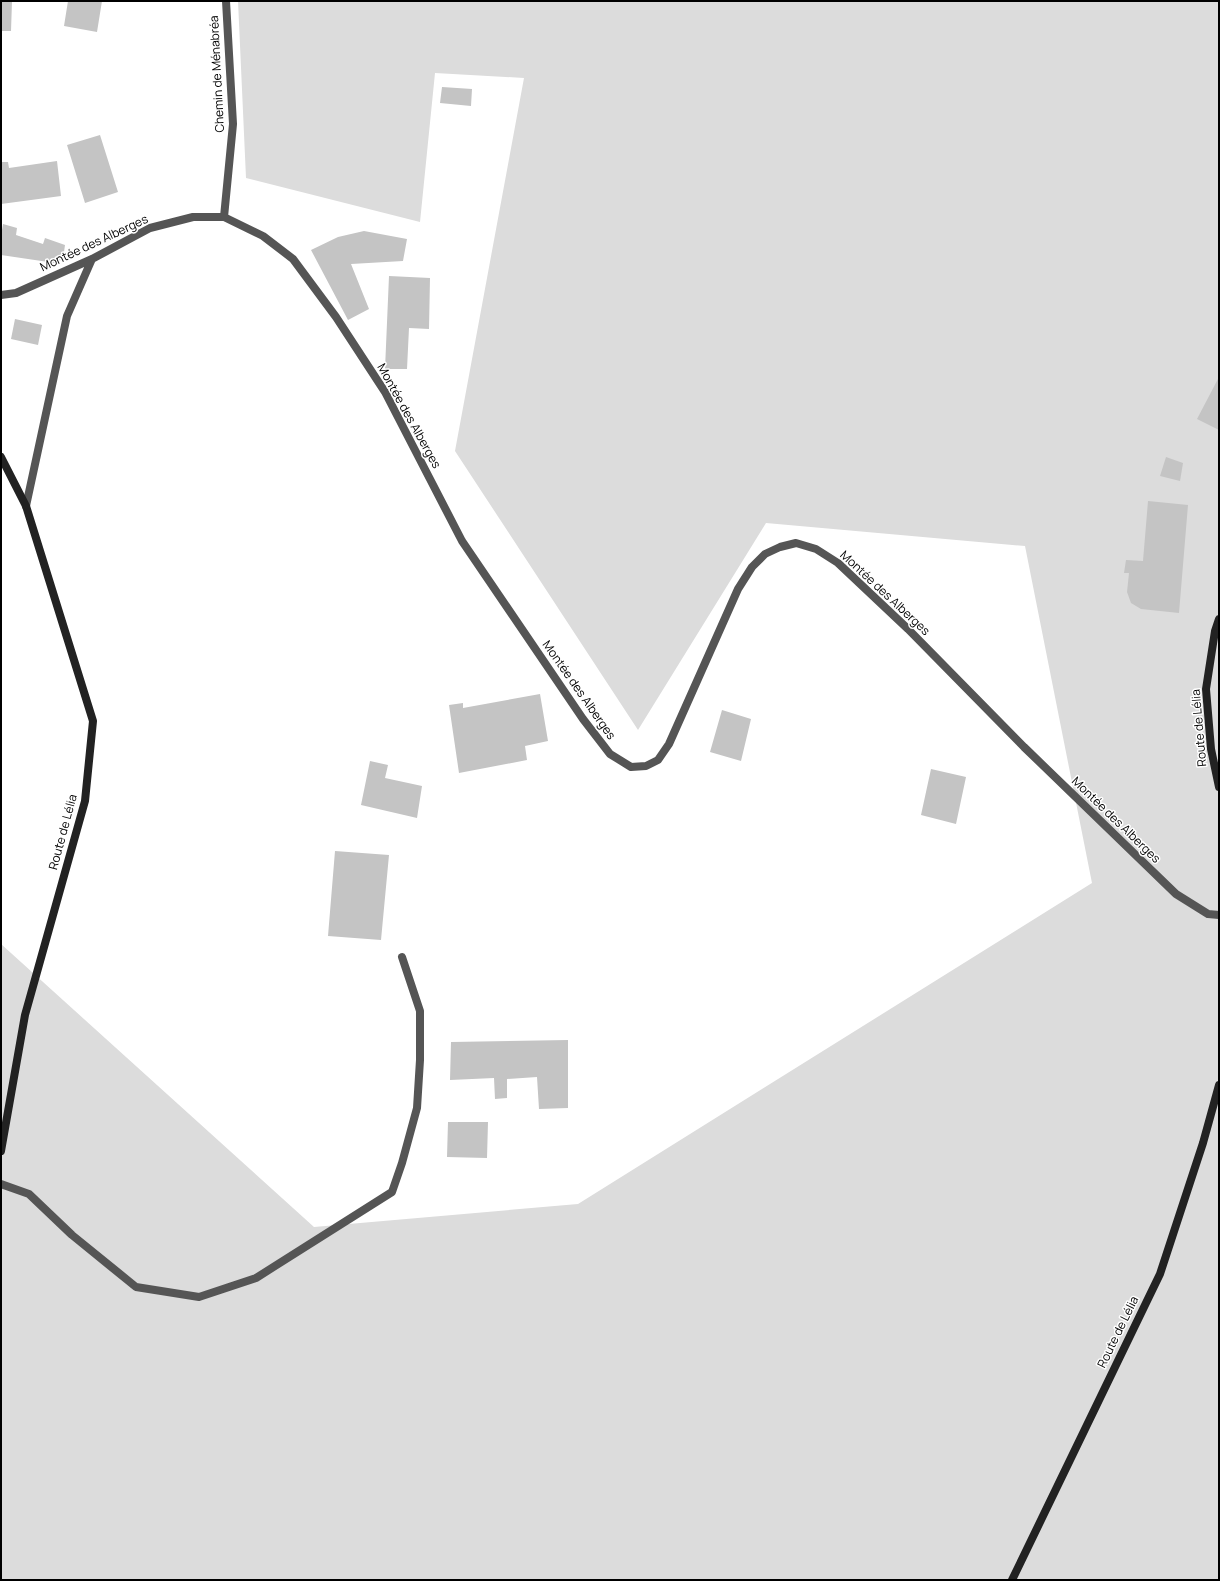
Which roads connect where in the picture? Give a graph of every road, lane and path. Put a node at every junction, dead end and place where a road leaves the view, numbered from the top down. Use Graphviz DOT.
graph roads {
  1 [pos="226,1"];
  2 [pos="224,217"];
  3 [pos="92,259"];
  4 [pos="1,295"];
  5 [pos="1,457"];
  6 [pos="26,506"];
  7 [pos="1219,619"];
  8 [pos="1219,787"];
  9 [pos="1219,915"];
  10 [pos="402,957"];
  11 [pos="1219,1084"];
  12 [pos="1,1151"];
  13 [pos="1,1184"];
  14 [pos="1012,1580"];
  1 -- 2 [label="street, Chemin de Ménabréa"];
  2 -- 3 [label="street, Montée des Alberges"];
  2 -- 9 [label="street, Montée des Alberges"];
  3 -- 4 [label="street, Montée des Alberges"];
  3 -- 6 [label="street"];
  5 -- 6 [label="street, Route de Lélia"];
  6 -- 12 [label="street, Route de Lélia"];
  7 -- 8 [label="street, Route de Lélia"];
  10 -- 13 [label="street"];
  11 -- 14 [label="street, Route de Lélia"];
}
